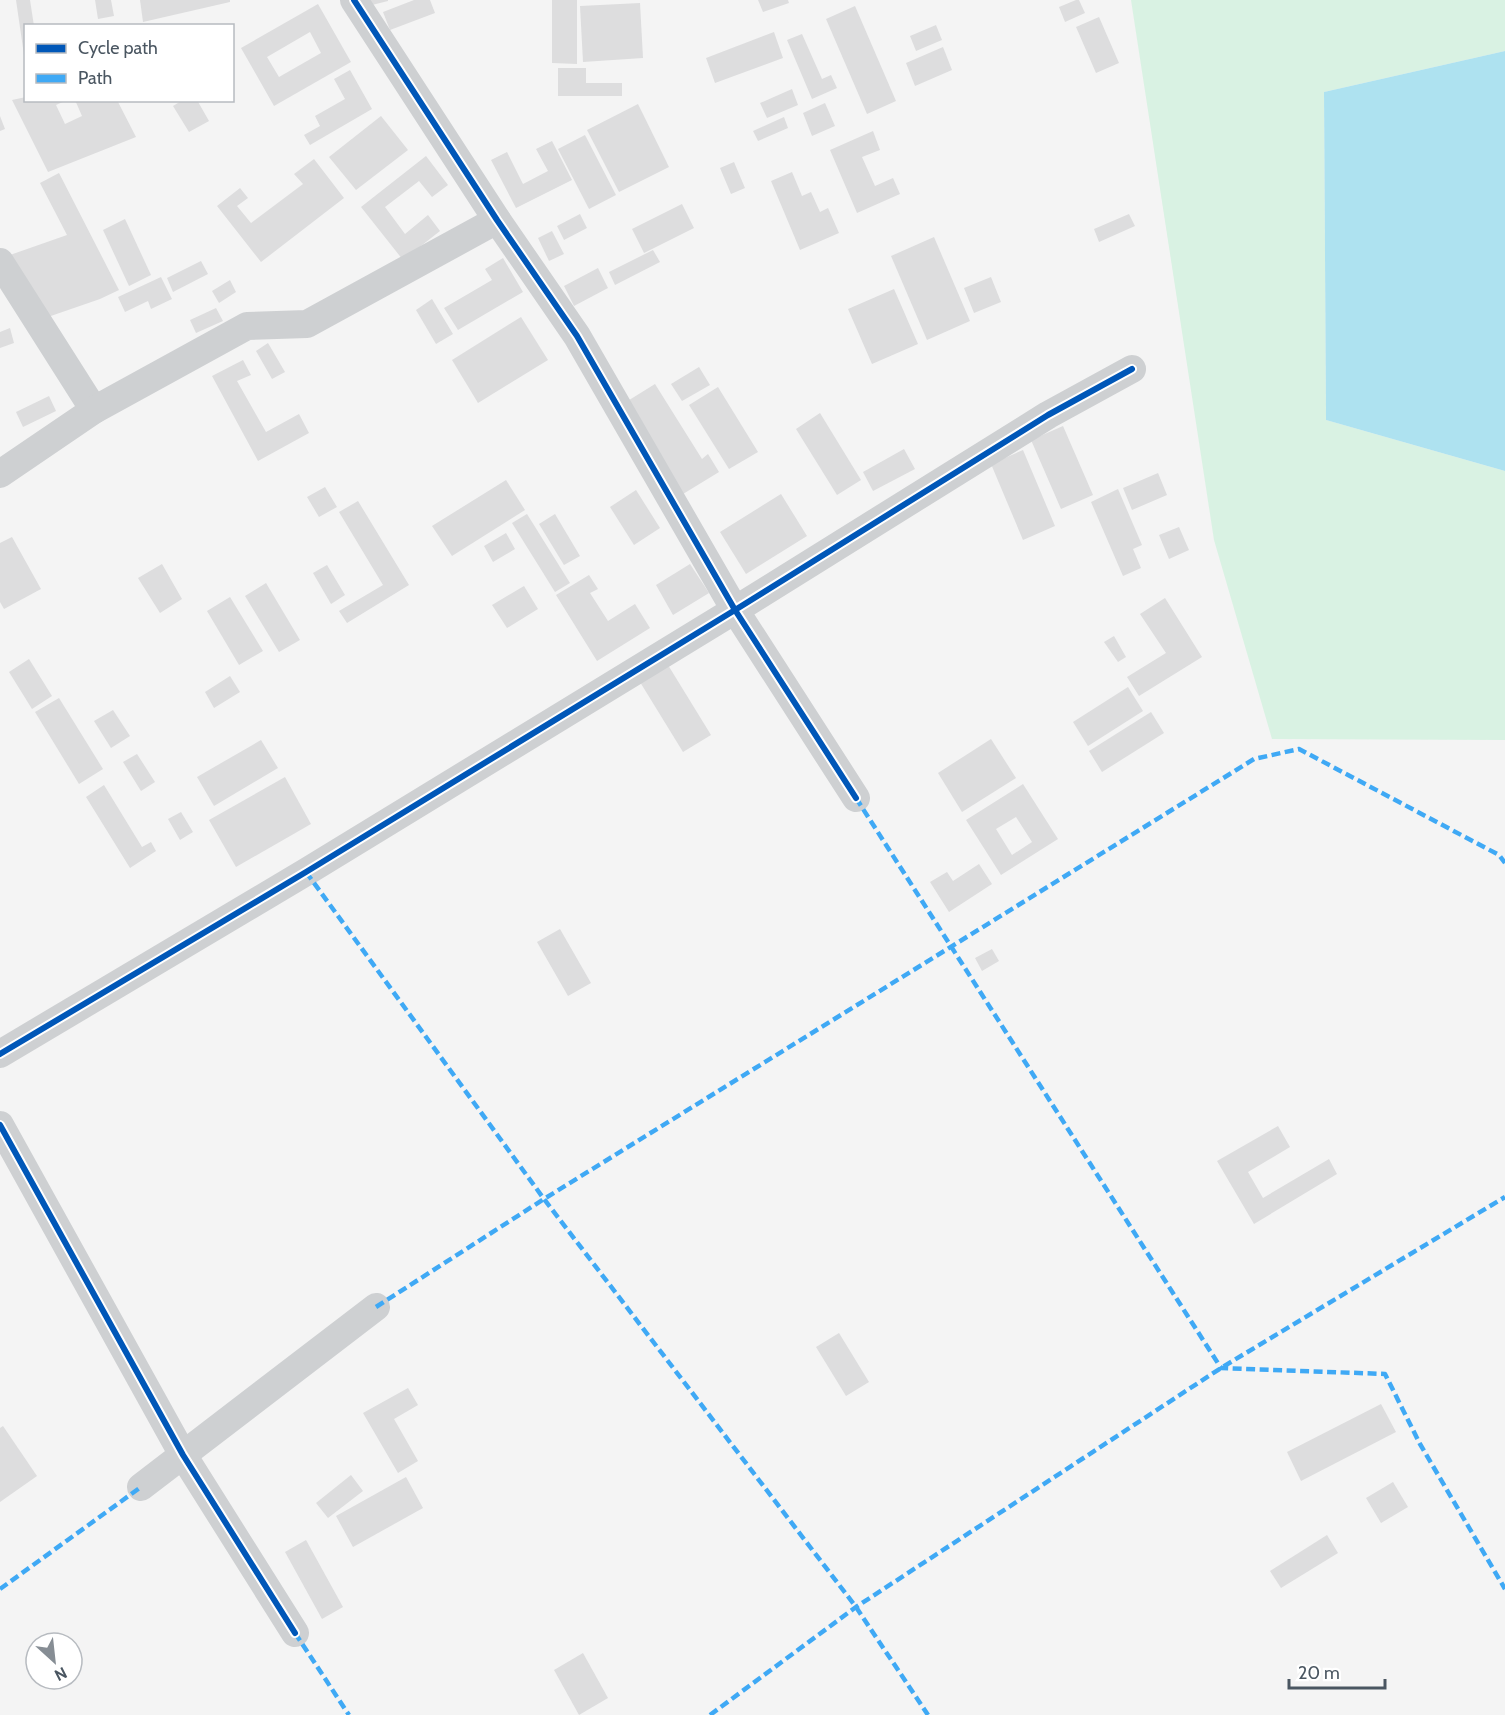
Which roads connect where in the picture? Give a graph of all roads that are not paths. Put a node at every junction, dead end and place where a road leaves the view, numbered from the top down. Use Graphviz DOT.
graph roads {
  1 [pos="354,0"];
  2 [pos="497,220"];
  3 [pos="0,262"];
  4 [pos="1132,369"];
  5 [pos="94,410"];
  6 [pos="0,474"];
  7 [pos="735,610"];
  8 [pos="856,798"];
  9 [pos="0,1054"];
  10 [pos="0,1125"];
  11 [pos="376,1307"];
  12 [pos="183,1455"];
  13 [pos="141,1487"];
  14 [pos="295,1633"];
  1 -- 2 [label="street"];
  2 -- 5 [label="street"];
  2 -- 7 [label="street"];
  3 -- 5 [label="street"];
  4 -- 7 [label="street"];
  5 -- 6 [label="street"];
  7 -- 8 [label="street"];
  7 -- 9 [label="street"];
  10 -- 12 [label="street"];
  11 -- 12 [label="street"];
  12 -- 13 [label="street"];
  12 -- 14 [label="street"];
}
